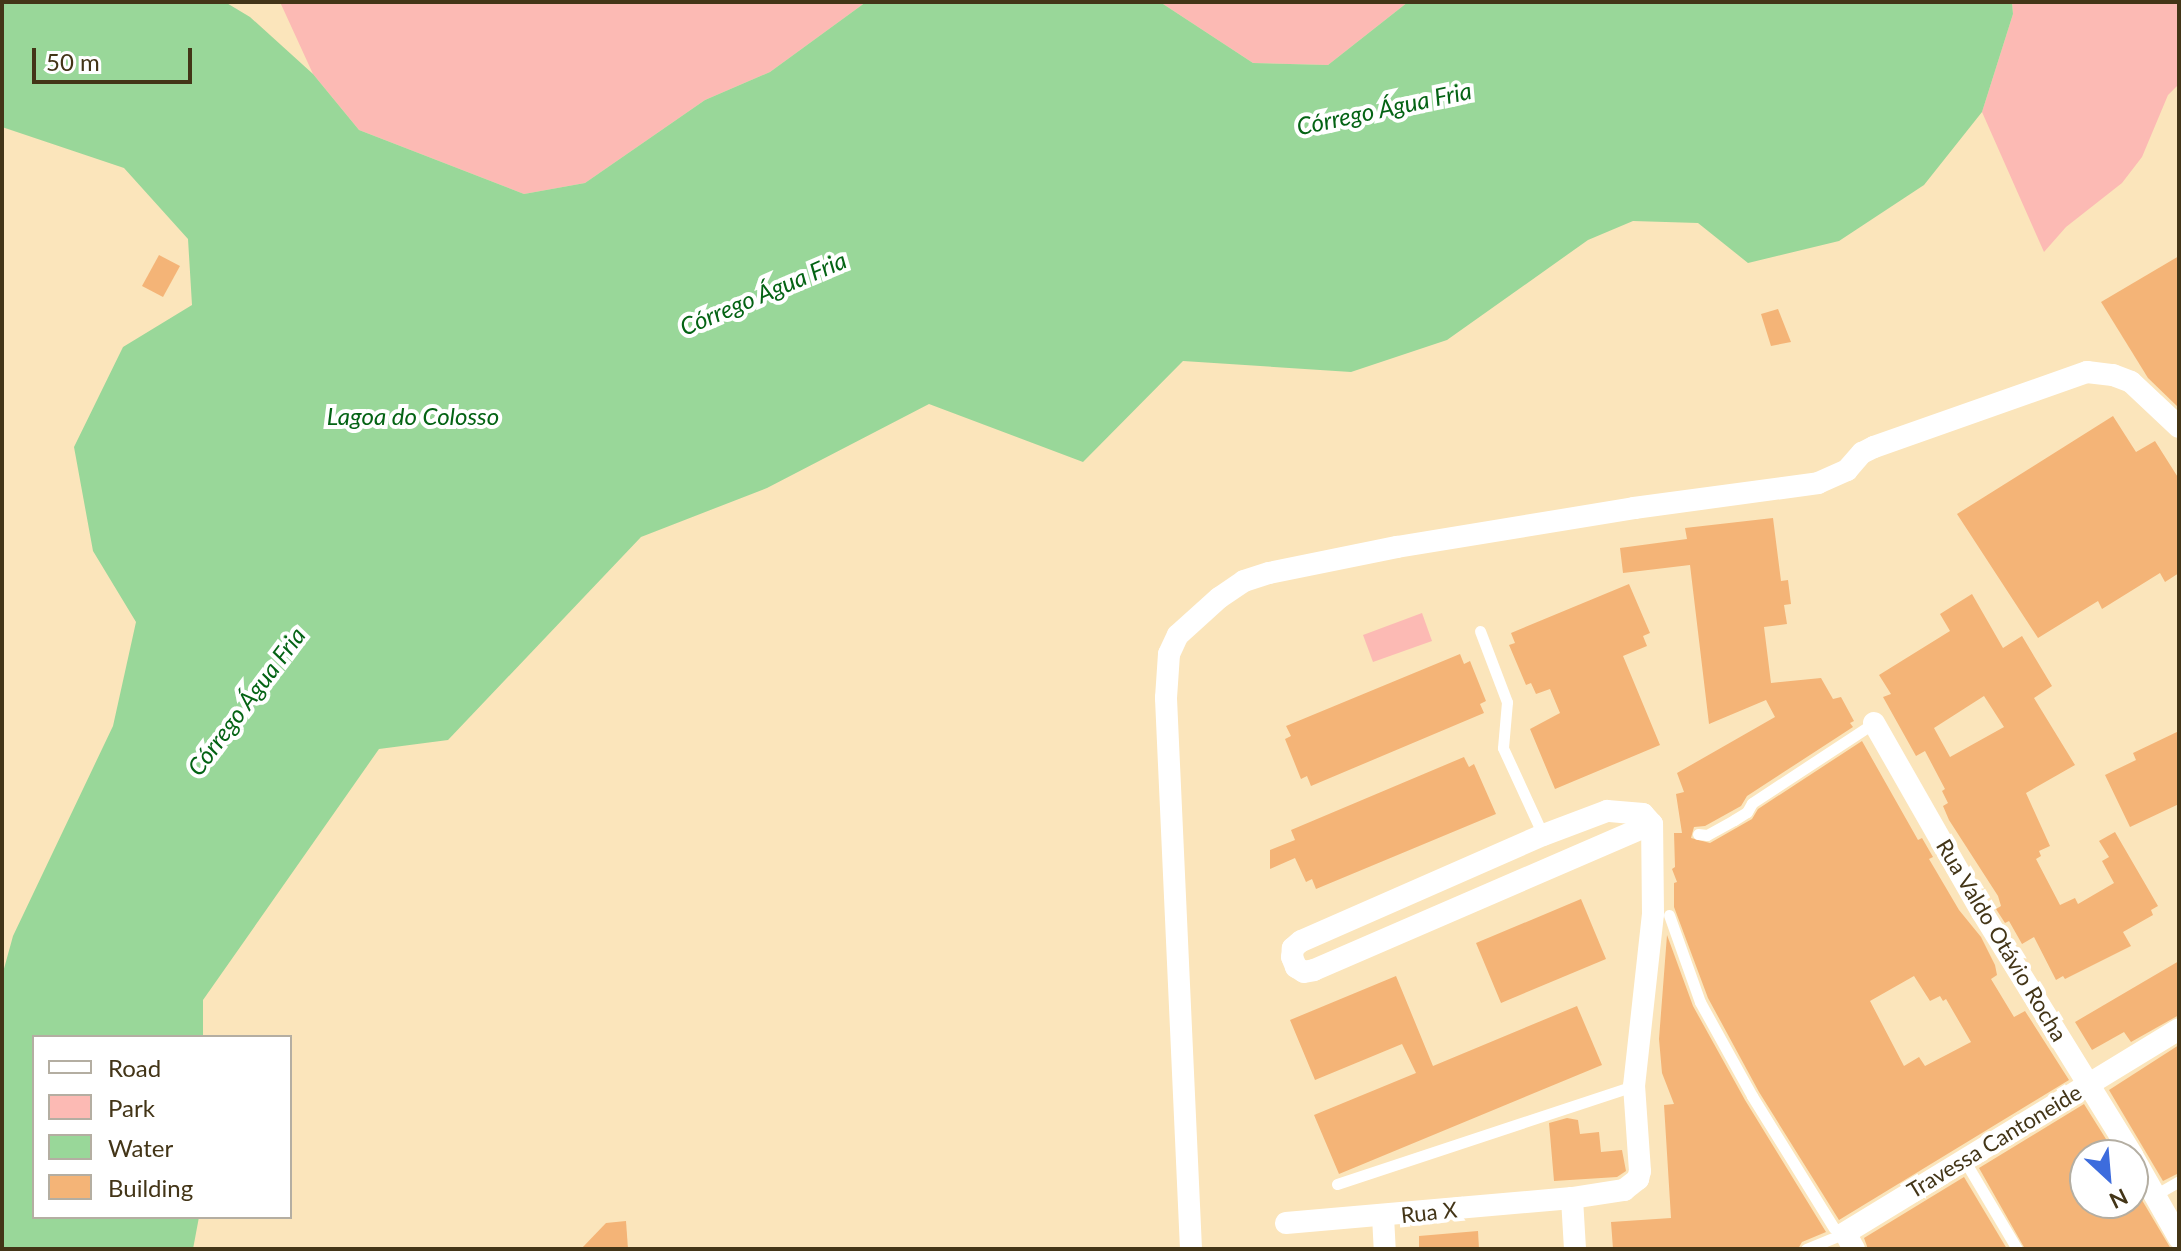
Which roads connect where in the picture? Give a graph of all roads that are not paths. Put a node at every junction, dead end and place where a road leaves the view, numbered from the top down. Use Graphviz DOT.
graph roads {
  1 [pos="2179,427"];
  2 [pos="1480,631"];
  3 [pos="1874,723"];
  4 [pos="1652,824"];
  5 [pos="1698,834"];
  6 [pos="1543,835"];
  7 [pos="1661,915"];
  8 [pos="2179,1029"];
  9 [pos="2090,1084"];
  10 [pos="1634,1086"];
  11 [pos="2122,1139"];
  12 [pos="1963,1158"];
  13 [pos="2179,1181"];
  14 [pos="1337,1184"];
  15 [pos="2149,1185"];
  16 [pos="2155,1195"];
  17 [pos="1572,1198"];
  18 [pos="1383,1216"];
  19 [pos="1286,1223"];
  20 [pos="2179,1238"];
  21 [pos="1849,1241"];
  22 [pos="1191,1249"];
  23 [pos="1385,1249"];
  24 [pos="1575,1249"];
  25 [pos="1806,1249"];
  26 [pos="2017,1249"];
  1 -- 22 [label="street"];
  2 -- 6 [label="lane"];
  3 -- 5 [label="lane"];
  3 -- 9 [label="street, Rua Valdo Otávio Rocha"];
  4 -- 6 [label="street"];
  4 -- 6 [label="street"];
  4 -- 7 [label="street"];
  7 -- 10 [label="street"];
  7 -- 21 [label="lane"];
  8 -- 9 [label="street, Travessa Cantoneide"];
  9 -- 11 [label="street, Rua Valdo Otávio Rocha"];
  9 -- 12 [label="street, Travessa Cantoneide"];
  10 -- 14 [label="lane"];
  10 -- 17 [label="street, Rua X"];
  12 -- 21 [label="street, Travessa Cantoneide"];
  12 -- 26 [label="lane"];
  13 -- 16 [label="lane"];
  15 -- 16 [label="street, Rua Valdo Otávio Rocha"];
  16 -- 20 [label="street, Rua Valdo Otávio Rocha"];
  17 -- 18 [label="street, Rua X"];
  17 -- 24 [label="street"];
  18 -- 19 [label="street, Rua X"];
  18 -- 23 [label="street"];
  21 -- 25 [label="lane, Travessa Cantoneide"];
}
